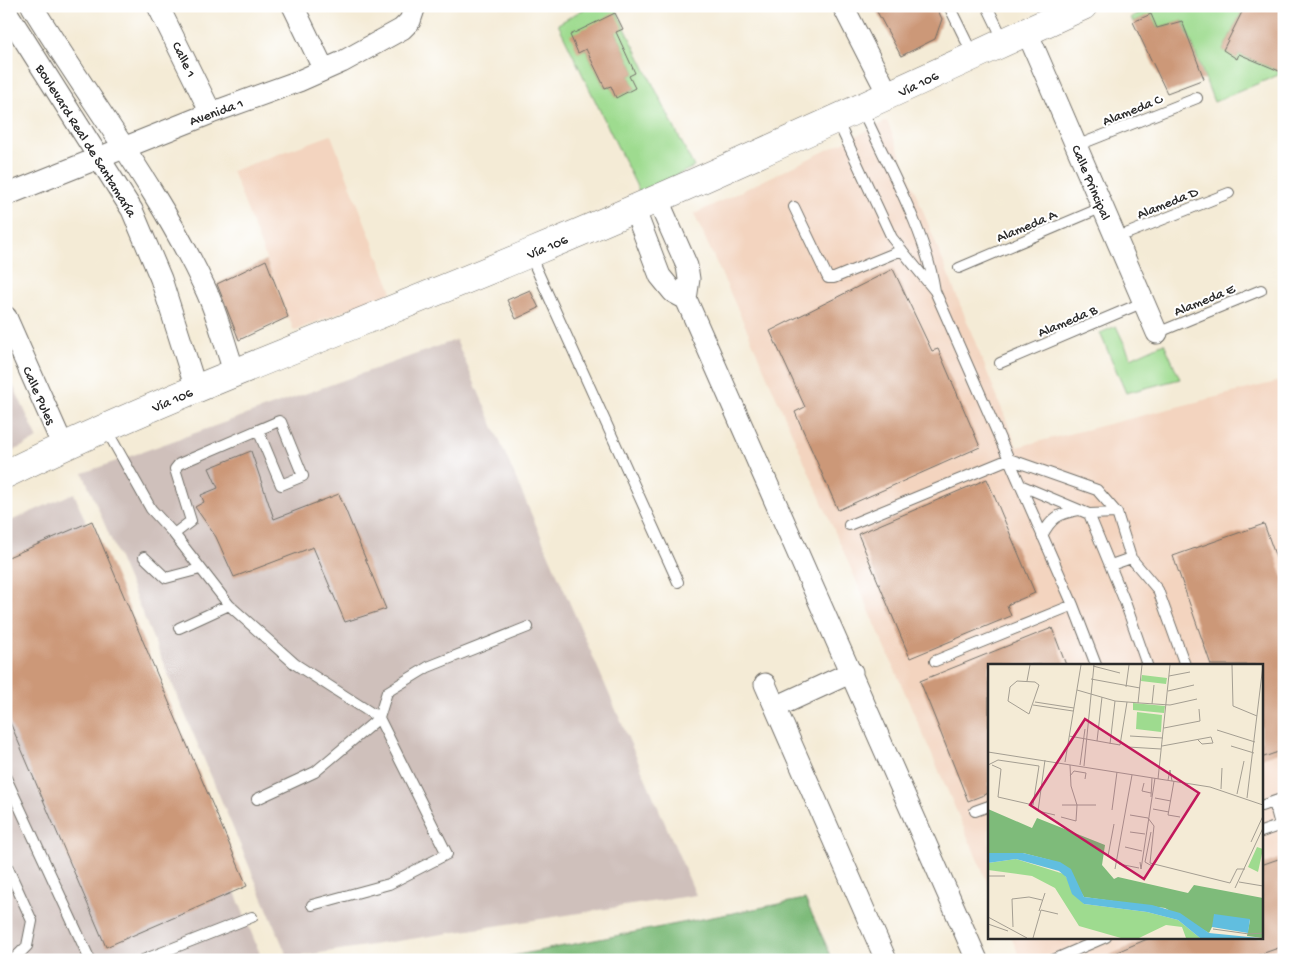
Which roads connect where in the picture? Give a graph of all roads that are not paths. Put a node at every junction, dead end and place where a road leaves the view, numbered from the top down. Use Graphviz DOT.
graph roads {
  1 [pos="32,6"];
  2 [pos="158,6"];
  3 [pos="293,6"];
  4 [pos="842,6"];
  5 [pos="949,6"];
  6 [pos="987,6"];
  7 [pos="1083,6"];
  8 [pos="415,9"];
  9 [pos="6,11"];
  10 [pos="1016,37"];
  11 [pos="973,56"];
  12 [pos="324,70"];
  13 [pos="889,96"];
  14 [pos="1197,98"];
  15 [pos="861,107"];
  16 [pos="211,113"];
  17 [pos="836,118"];
  18 [pos="124,146"];
  19 [pos="1076,146"];
  20 [pos="99,157"];
  21 [pos="1229,193"];
  22 [pos="6,195"];
  23 [pos="646,203"];
  24 [pos="794,207"];
  25 [pos="1103,208"];
  26 [pos="1116,238"];
  27 [pos="902,250"];
  28 [pos="529,254"];
  29 [pos="959,268"];
  30 [pos="1261,290"];
  31 [pos="935,291"];
  32 [pos="686,299"];
  33 [pos="1144,302"];
  34 [pos="6,317"];
  35 [pos="1157,332"];
  36 [pos="1000,363"];
  37 [pos="235,374"];
  38 [pos="196,389"];
  39 [pos="106,428"];
  40 [pos="258,430"];
  41 [pos="63,446"];
  42 [pos="1009,459"];
  43 [pos="6,474"];
  44 [pos="1020,485"];
  45 [pos="1085,512"];
  46 [pos="1117,513"];
  47 [pos="849,525"];
  48 [pos="174,534"];
  49 [pos="1042,536"];
  50 [pos="144,557"];
  51 [pos="1131,558"];
  52 [pos="1110,564"];
  53 [pos="200,569"];
  54 [pos="678,582"];
  55 [pos="228,605"];
  56 [pos="1073,605"];
  57 [pos="528,627"];
  58 [pos="178,628"];
  59 [pos="935,661"];
  60 [pos="1096,664"];
  61 [pos="1148,664"];
  62 [pos="1185,664"];
  63 [pos="852,672"];
  64 [pos="765,684"];
  65 [pos="776,707"];
  66 [pos="379,718"];
  67 [pos="6,778"];
  68 [pos="257,799"];
  69 [pos="1279,800"];
  70 [pos="988,806"];
  71 [pos="1262,806"];
  72 [pos="975,811"];
  73 [pos="1282,824"];
  74 [pos="1262,832"];
  75 [pos="6,864"];
  76 [pos="312,905"];
  77 [pos="252,917"];
  78 [pos="1104,938"];
  79 [pos="13,960"];
  80 [pos="90,960"];
  81 [pos="144,960"];
  82 [pos="886,960"];
  83 [pos="977,960"];
  84 [pos="1053,960"];
  1 -- 18 [label="street, Boulevard Real de Santamaría"];
  2 -- 16 [label="street, Calle 1"];
  3 -- 12 [label="street"];
  4 -- 13 [label="street"];
  5 -- 11 [label="lane"];
  6 -- 10 [label="lane"];
  7 -- 10 [label="main road, Vía 106"];
  8 -- 12 [label="street, Avenida 1"];
  9 -- 20 [label="street, Boulevard Real de Santamaría"];
  10 -- 11 [label="main road, Vía 106"];
  10 -- 19 [label="street, Calle Principal"];
  11 -- 13 [label="main road, Vía 106"];
  12 -- 16 [label="street, Avenida 1"];
  13 -- 15 [label="main road, Vía 106"];
  14 -- 19 [label="lane, Alameda C"];
  15 -- 17 [label="main road, Vía 106"];
  15 -- 31 [label="lane"];
  16 -- 18 [label="street, Avenida 1"];
  17 -- 23 [label="main road, Vía 106"];
  17 -- 27 [label="lane"];
  18 -- 20 [label="street, Avenida 1"];
  18 -- 37 [label="street, Boulevard Real de Santamaría"];
  19 -- 25 [label="street, Calle Principal"];
  20 -- 22 [label="street, Avenida 1"];
  20 -- 38 [label="street, Boulevard Real de Santamaría"];
  21 -- 26 [label="lane, Alameda D"];
  23 -- 28 [label="main road, Vía 106"];
  23 -- 32 [label="street"];
  23 -- 32 [label="street"];
  24 -- 27 [label="lane"];
  25 -- 26 [label="street, Calle Principal"];
  25 -- 29 [label="lane, Alameda A"];
  26 -- 33 [label="street, Calle Principal"];
  27 -- 31 [label="lane"];
  28 -- 37 [label="main road, Vía 106"];
  28 -- 54 [label="lane"];
  30 -- 35 [label="lane, Alameda E"];
  31 -- 42 [label="lane"];
  32 -- 63 [label="street"];
  33 -- 35 [label="street, Calle Principal"];
  33 -- 36 [label="lane, Alameda B"];
  34 -- 41 [label="street, Calle Pules"];
  37 -- 38 [label="main road, Vía 106"];
  38 -- 39 [label="main road, Vía 106"];
  39 -- 41 [label="main road, Vía 106"];
  39 -- 48 [label="lane"];
  40 -- 40 [label="lane"];
  40 -- 48 [label="lane"];
  41 -- 43 [label="main road, Vía 106"];
  42 -- 44 [label="lane"];
  42 -- 46 [label="lane"];
  42 -- 47 [label="lane"];
  44 -- 45 [label="lane"];
  44 -- 49 [label="lane"];
  45 -- 46 [label="lane"];
  45 -- 49 [label="lane"];
  45 -- 52 [label="lane"];
  46 -- 51 [label="lane"];
  48 -- 53 [label="lane"];
  49 -- 56 [label="lane"];
  50 -- 53 [label="lane"];
  51 -- 52 [label="lane"];
  51 -- 62 [label="lane"];
  52 -- 61 [label="lane"];
  53 -- 55 [label="lane"];
  55 -- 58 [label="lane"];
  55 -- 66 [label="lane"];
  56 -- 59 [label="lane"];
  56 -- 60 [label="lane"];
  57 -- 66 [label="lane"];
  63 -- 65 [label="street"];
  63 -- 83 [label="street"];
  64 -- 65 [label="street"];
  65 -- 82 [label="street"];
  66 -- 68 [label="lane"];
  66 -- 76 [label="lane"];
  67 -- 80 [label="lane"];
  69 -- 71 [label="lane"];
  69 -- 73 [label="lane"];
  70 -- 72 [label="lane"];
  73 -- 74 [label="lane"];
  75 -- 79 [label="lane"];
  77 -- 81 [label="lane"];
  78 -- 84 [label="lane"];
}
